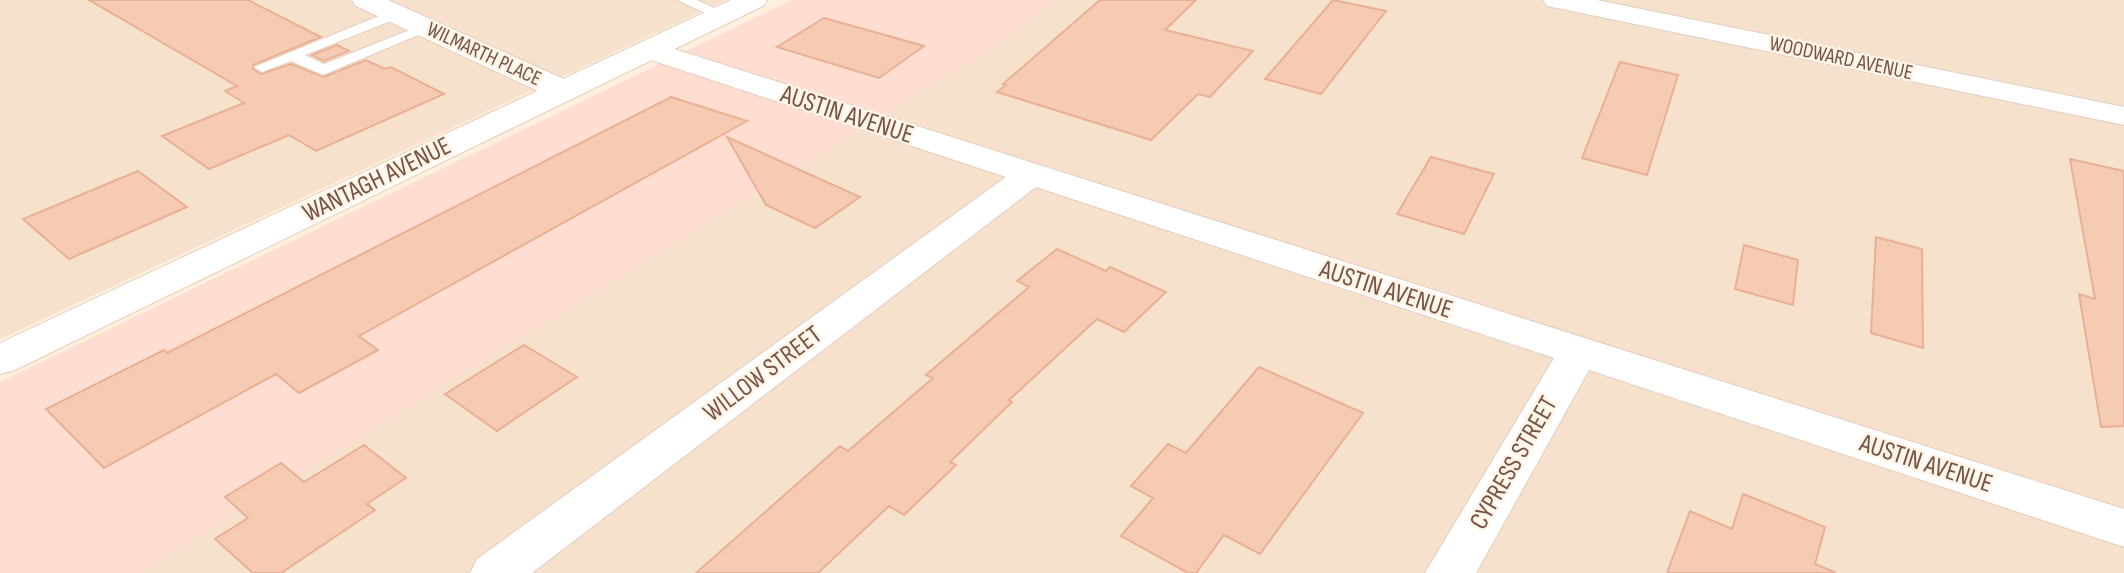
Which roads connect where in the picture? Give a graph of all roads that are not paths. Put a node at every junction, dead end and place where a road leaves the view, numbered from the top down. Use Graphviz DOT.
graph roads {
  1 [pos="366,0"];
  2 [pos="684,0"];
  3 [pos="753,0"];
  4 [pos="1557,0"];
  5 [pos="396,14"];
  6 [pos="721,15"];
  7 [pos="427,28"];
  8 [pos="649,50"];
  9 [pos="292,55"];
  10 [pos="262,67"];
  11 [pos="564,91"];
  12 [pos="2124,116"];
  13 [pos="1031,175"];
  14 [pos="1578,352"];
  15 [pos="0,360"];
  16 [pos="2124,528"];
  17 [pos="495,573"];
  18 [pos="1450,573"];
  1 -- 5 [label="street, WILMARTH PLACE"];
  2 -- 6 [label="lane"];
  3 -- 6 [label="street, WANTAGH AVENUE"];
  4 -- 12 [label="street, WOODWARD AVENUE"];
  5 -- 7 [label="street, WILMARTH PLACE"];
  5 -- 9 [label="lane"];
  6 -- 8 [label="street, WANTAGH AVENUE"];
  7 -- 9 [label="lane"];
  7 -- 11 [label="street, WILMARTH PLACE"];
  8 -- 11 [label="street, WANTAGH AVENUE"];
  8 -- 13 [label="street, AUSTIN AVENUE"];
  9 -- 10 [label="lane"];
  11 -- 15 [label="street, WANTAGH AVENUE"];
  13 -- 14 [label="street, AUSTIN AVENUE"];
  13 -- 17 [label="street, WILLOW STREET"];
  14 -- 16 [label="street, AUSTIN AVENUE"];
  14 -- 18 [label="street, CYPRESS STREET"];
}
